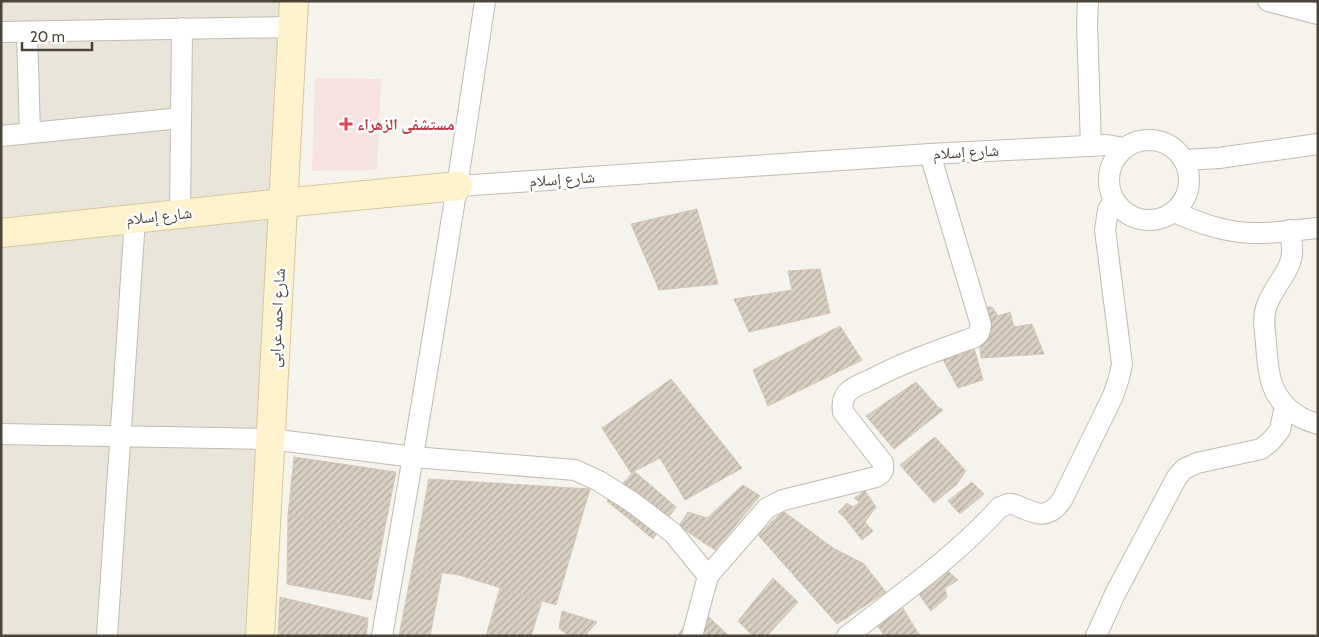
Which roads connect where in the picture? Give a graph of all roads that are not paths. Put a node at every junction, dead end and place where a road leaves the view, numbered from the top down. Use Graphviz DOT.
graph roads {
  1 [pos="486,1"];
  2 [pos="1088,1"];
  3 [pos="1268,1"];
  4 [pos="293,14"];
  5 [pos="1318,14"];
  6 [pos="182,28"];
  7 [pos="1,32"];
  8 [pos="27,32"];
  9 [pos="181,118"];
  10 [pos="30,133"];
  11 [pos="1,136"];
  12 [pos="1318,144"];
  13 [pos="1091,146"];
  14 [pos="1124,148"];
  15 [pos="930,154"];
  16 [pos="1184,160"];
  17 [pos="458,186"];
  18 [pos="1114,200"];
  19 [pos="283,203"];
  20 [pos="1174,212"];
  21 [pos="180,214"];
  22 [pos="135,219"];
  23 [pos="1318,228"];
  24 [pos="1289,230"];
  25 [pos="1,233"];
  26 [pos="1285,405"];
  27 [pos="1318,424"];
  28 [pos="1,434"];
  29 [pos="120,436"];
  30 [pos="270,439"];
  31 [pos="414,457"];
  32 [pos="708,576"];
  33 [pos="107,636"];
  34 [pos="260,636"];
  35 [pos="382,636"];
  36 [pos="692,636"];
  37 [pos="847,636"];
  38 [pos="1096,636"];
  1 -- 17 [label="street"];
  2 -- 13 [label="street"];
  3 -- 5 [label="street"];
  4 -- 6 [label="street"];
  4 -- 19 [label="main road, شارع احمد عرابى"];
  6 -- 8 [label="street"];
  6 -- 9 [label="street"];
  7 -- 8 [label="street"];
  8 -- 10 [label="street"];
  9 -- 10 [label="street"];
  9 -- 21 [label="street"];
  10 -- 11 [label="street"];
  12 -- 16 [label="street"];
  13 -- 14 [label="street, شارع إسلام"];
  13 -- 15 [label="street, شارع إسلام"];
  14 -- 16 [label="street"];
  14 -- 18 [label="street"];
  15 -- 17 [label="street, شارع إسلام"];
  15 -- 32 [label="street"];
  16 -- 20 [label="street"];
  17 -- 19 [label="main road, شارع إسلام"];
  17 -- 31 [label="street"];
  18 -- 20 [label="street"];
  18 -- 37 [label="street"];
  19 -- 21 [label="main road, شارع إسلام"];
  19 -- 30 [label="main road, شارع احمد عرابى"];
  20 -- 24 [label="street"];
  21 -- 22 [label="main road, شارع إسلام"];
  22 -- 25 [label="main road, شارع إسلام"];
  22 -- 29 [label="street"];
  23 -- 24 [label="street"];
  24 -- 26 [label="street"];
  26 -- 27 [label="street"];
  26 -- 38 [label="street"];
  28 -- 29 [label="street"];
  29 -- 30 [label="street"];
  29 -- 33 [label="street"];
  30 -- 31 [label="street"];
  30 -- 34 [label="main road, شارع احمد عرابى"];
  31 -- 32 [label="street"];
  31 -- 35 [label="street"];
  32 -- 36 [label="street"];
}
